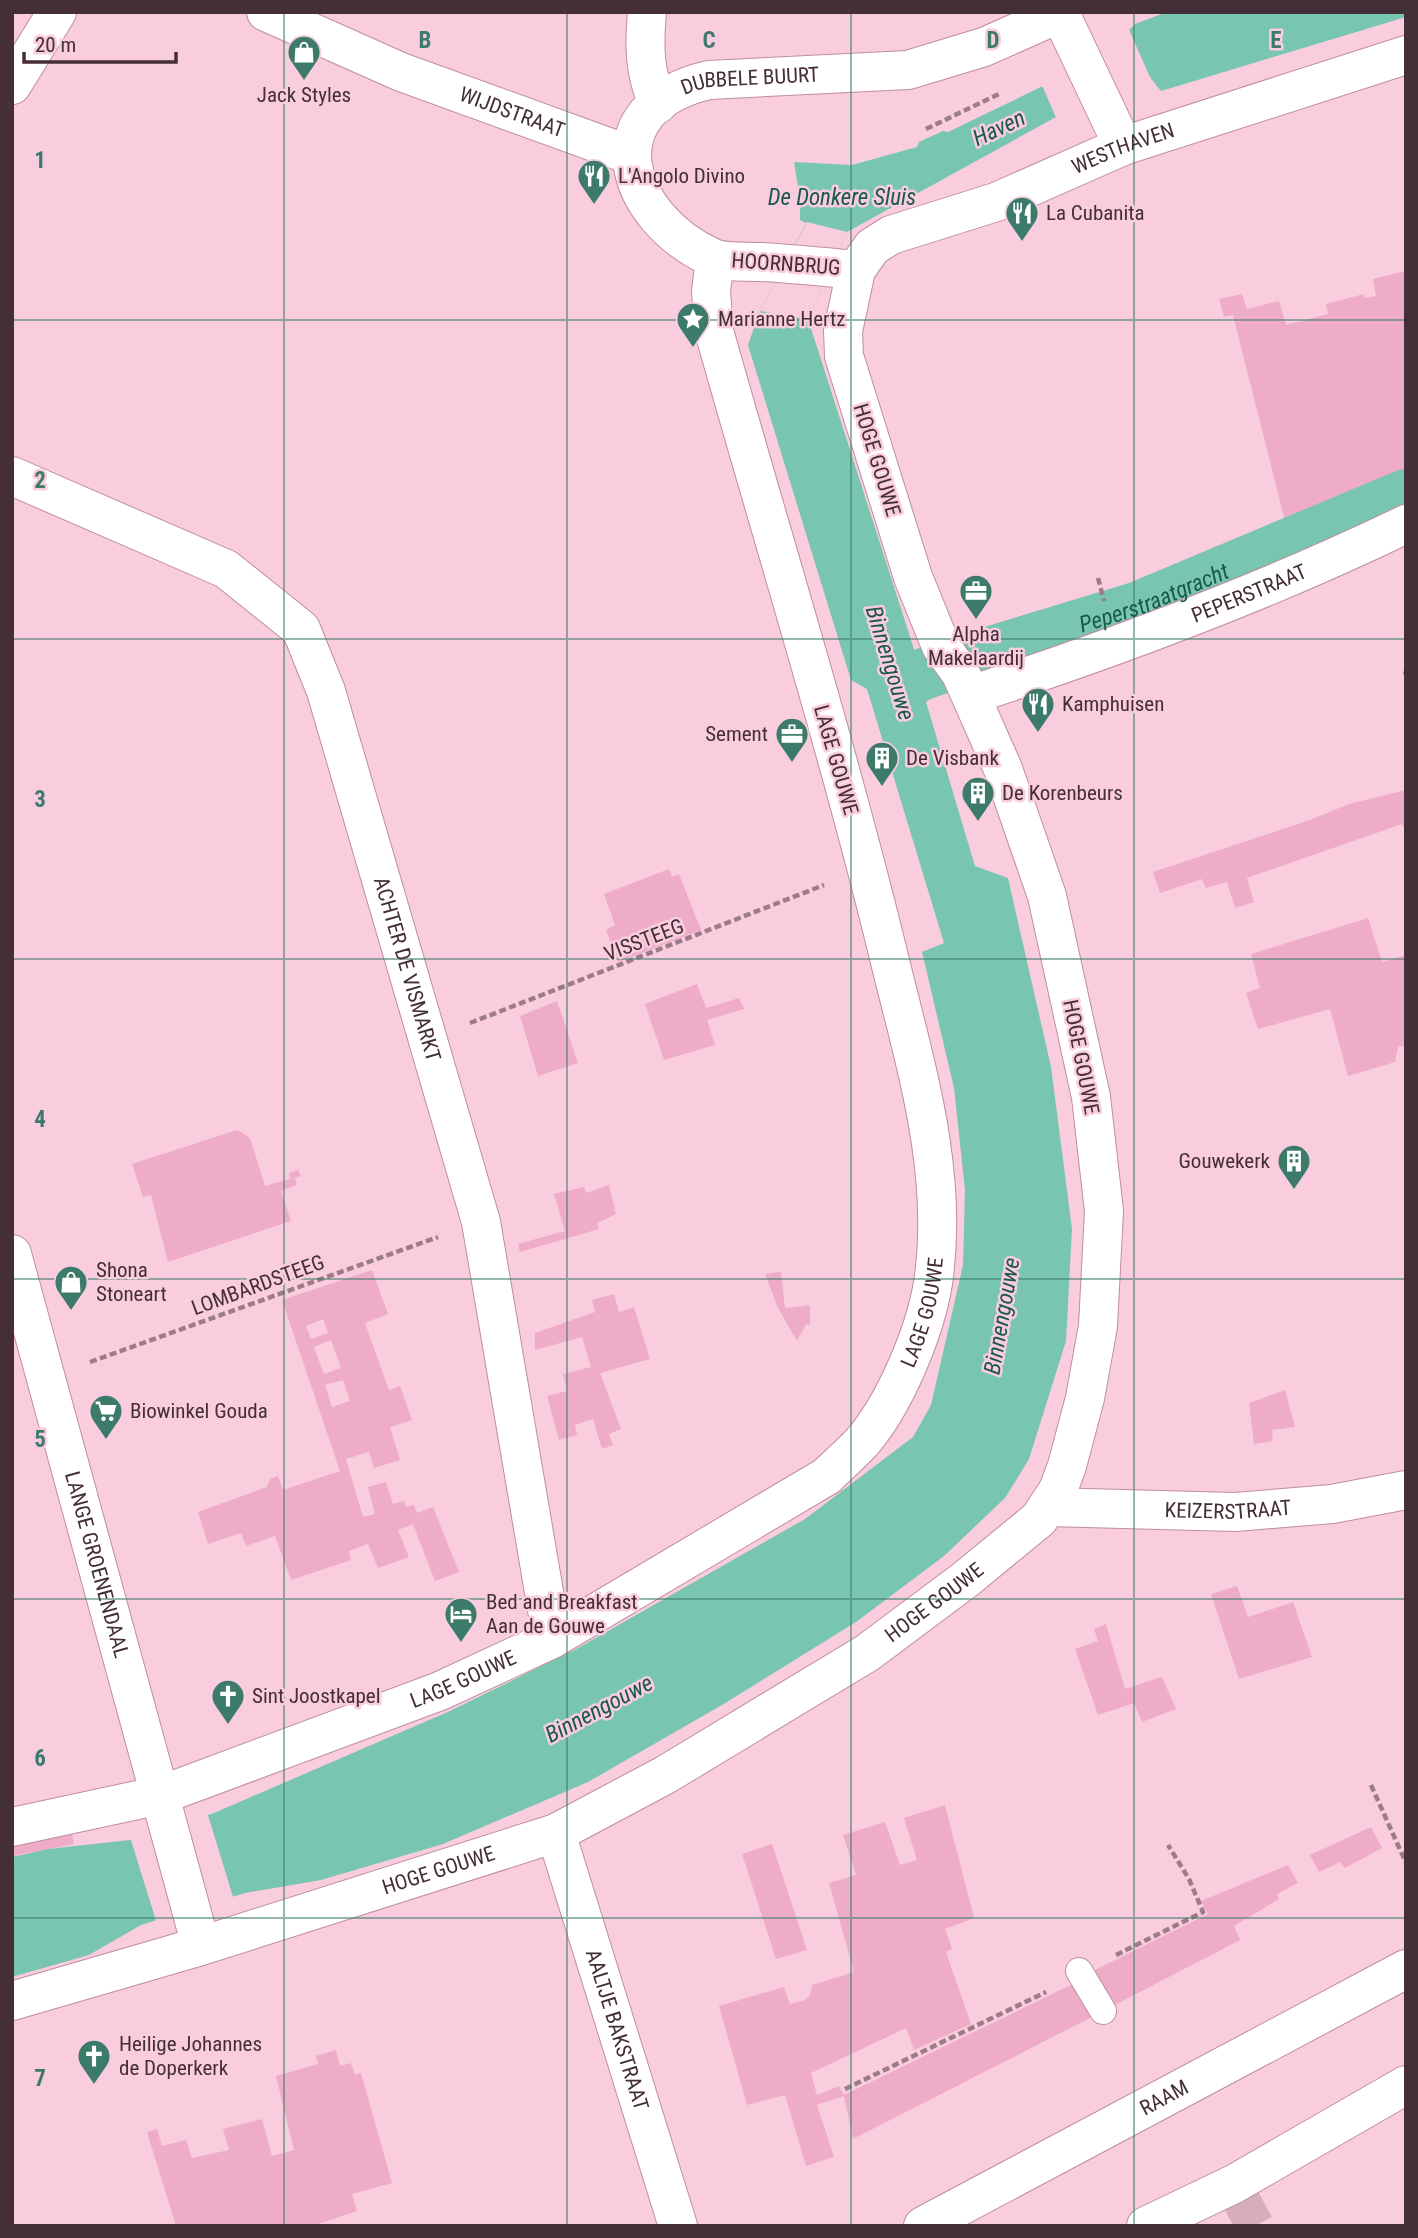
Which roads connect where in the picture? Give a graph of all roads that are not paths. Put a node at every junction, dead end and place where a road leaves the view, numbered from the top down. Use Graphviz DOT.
graph roads {
  1 [pos="57,12"];
  2 [pos="266,12"];
  3 [pos="647,12"];
  4 [pos="1062,13"];
  5 [pos="1406,55"];
  6 [pos="12,85"];
  7 [pos="658,104"];
  8 [pos="1124,146"];
  9 [pos="629,155"];
  10 [pos="716,259"];
  11 [pos="844,269"];
  12 [pos="12,476"];
  13 [pos="1406,524"];
  14 [pos="957,672"];
  15 [pos="12,1254"];
  16 [pos="1406,1490"];
  17 [pos="1048,1507"];
  18 [pos="552,1639"];
  19 [pos="165,1808"];
  20 [pos="12,1827"];
  21 [pos="556,1833"];
  22 [pos="198,1930"];
  23 [pos="1406,1969"];
  24 [pos="1079,1970"];
  25 [pos="12,2001"];
  26 [pos="1103,2011"];
  27 [pos="1406,2085"];
  28 [pos="678,2226"];
  29 [pos="923,2226"];
  30 [pos="1146,2226"];
  1 -- 6 [label="street"];
  2 -- 9 [label="street, WIJDSTRAAT"];
  3 -- 7 [label="street"];
  4 -- 7 [label="street, DUBBELE BUURT"];
  4 -- 8 [label="street"];
  5 -- 8 [label="street, WESTHAVEN"];
  7 -- 9 [label="street, DUBBELE BUURT"];
  8 -- 11 [label="street, WESTHAVEN"];
  9 -- 10 [label="street"];
  10 -- 11 [label="street, HOORNBRUG"];
  10 -- 18 [label="street, LAGE GOUWE"];
  11 -- 14 [label="street, HOGE GOUWE"];
  12 -- 18 [label="street, ACHTER DE VISMARKT"];
  13 -- 14 [label="street, PEPERSTRAAT"];
  14 -- 17 [label="street, HOGE GOUWE"];
  15 -- 19 [label="street, LANGE GROENENDAAL"];
  16 -- 17 [label="street, KEIZERSTRAAT"];
  17 -- 21 [label="street, HOGE GOUWE"];
  18 -- 19 [label="street, LAGE GOUWE"];
  19 -- 20 [label="street, LAGE GOUWE"];
  19 -- 22 [label="street, LANGE GROENENDAAL"];
  21 -- 22 [label="street, HOGE GOUWE"];
  21 -- 28 [label="street, AALTJE BAKSTRAAT"];
  22 -- 25 [label="street, HOGE GOUWE"];
  23 -- 29 [label="street, RAAM"];
  24 -- 26 [label="lane"];
  27 -- 30 [label="street"];
}
